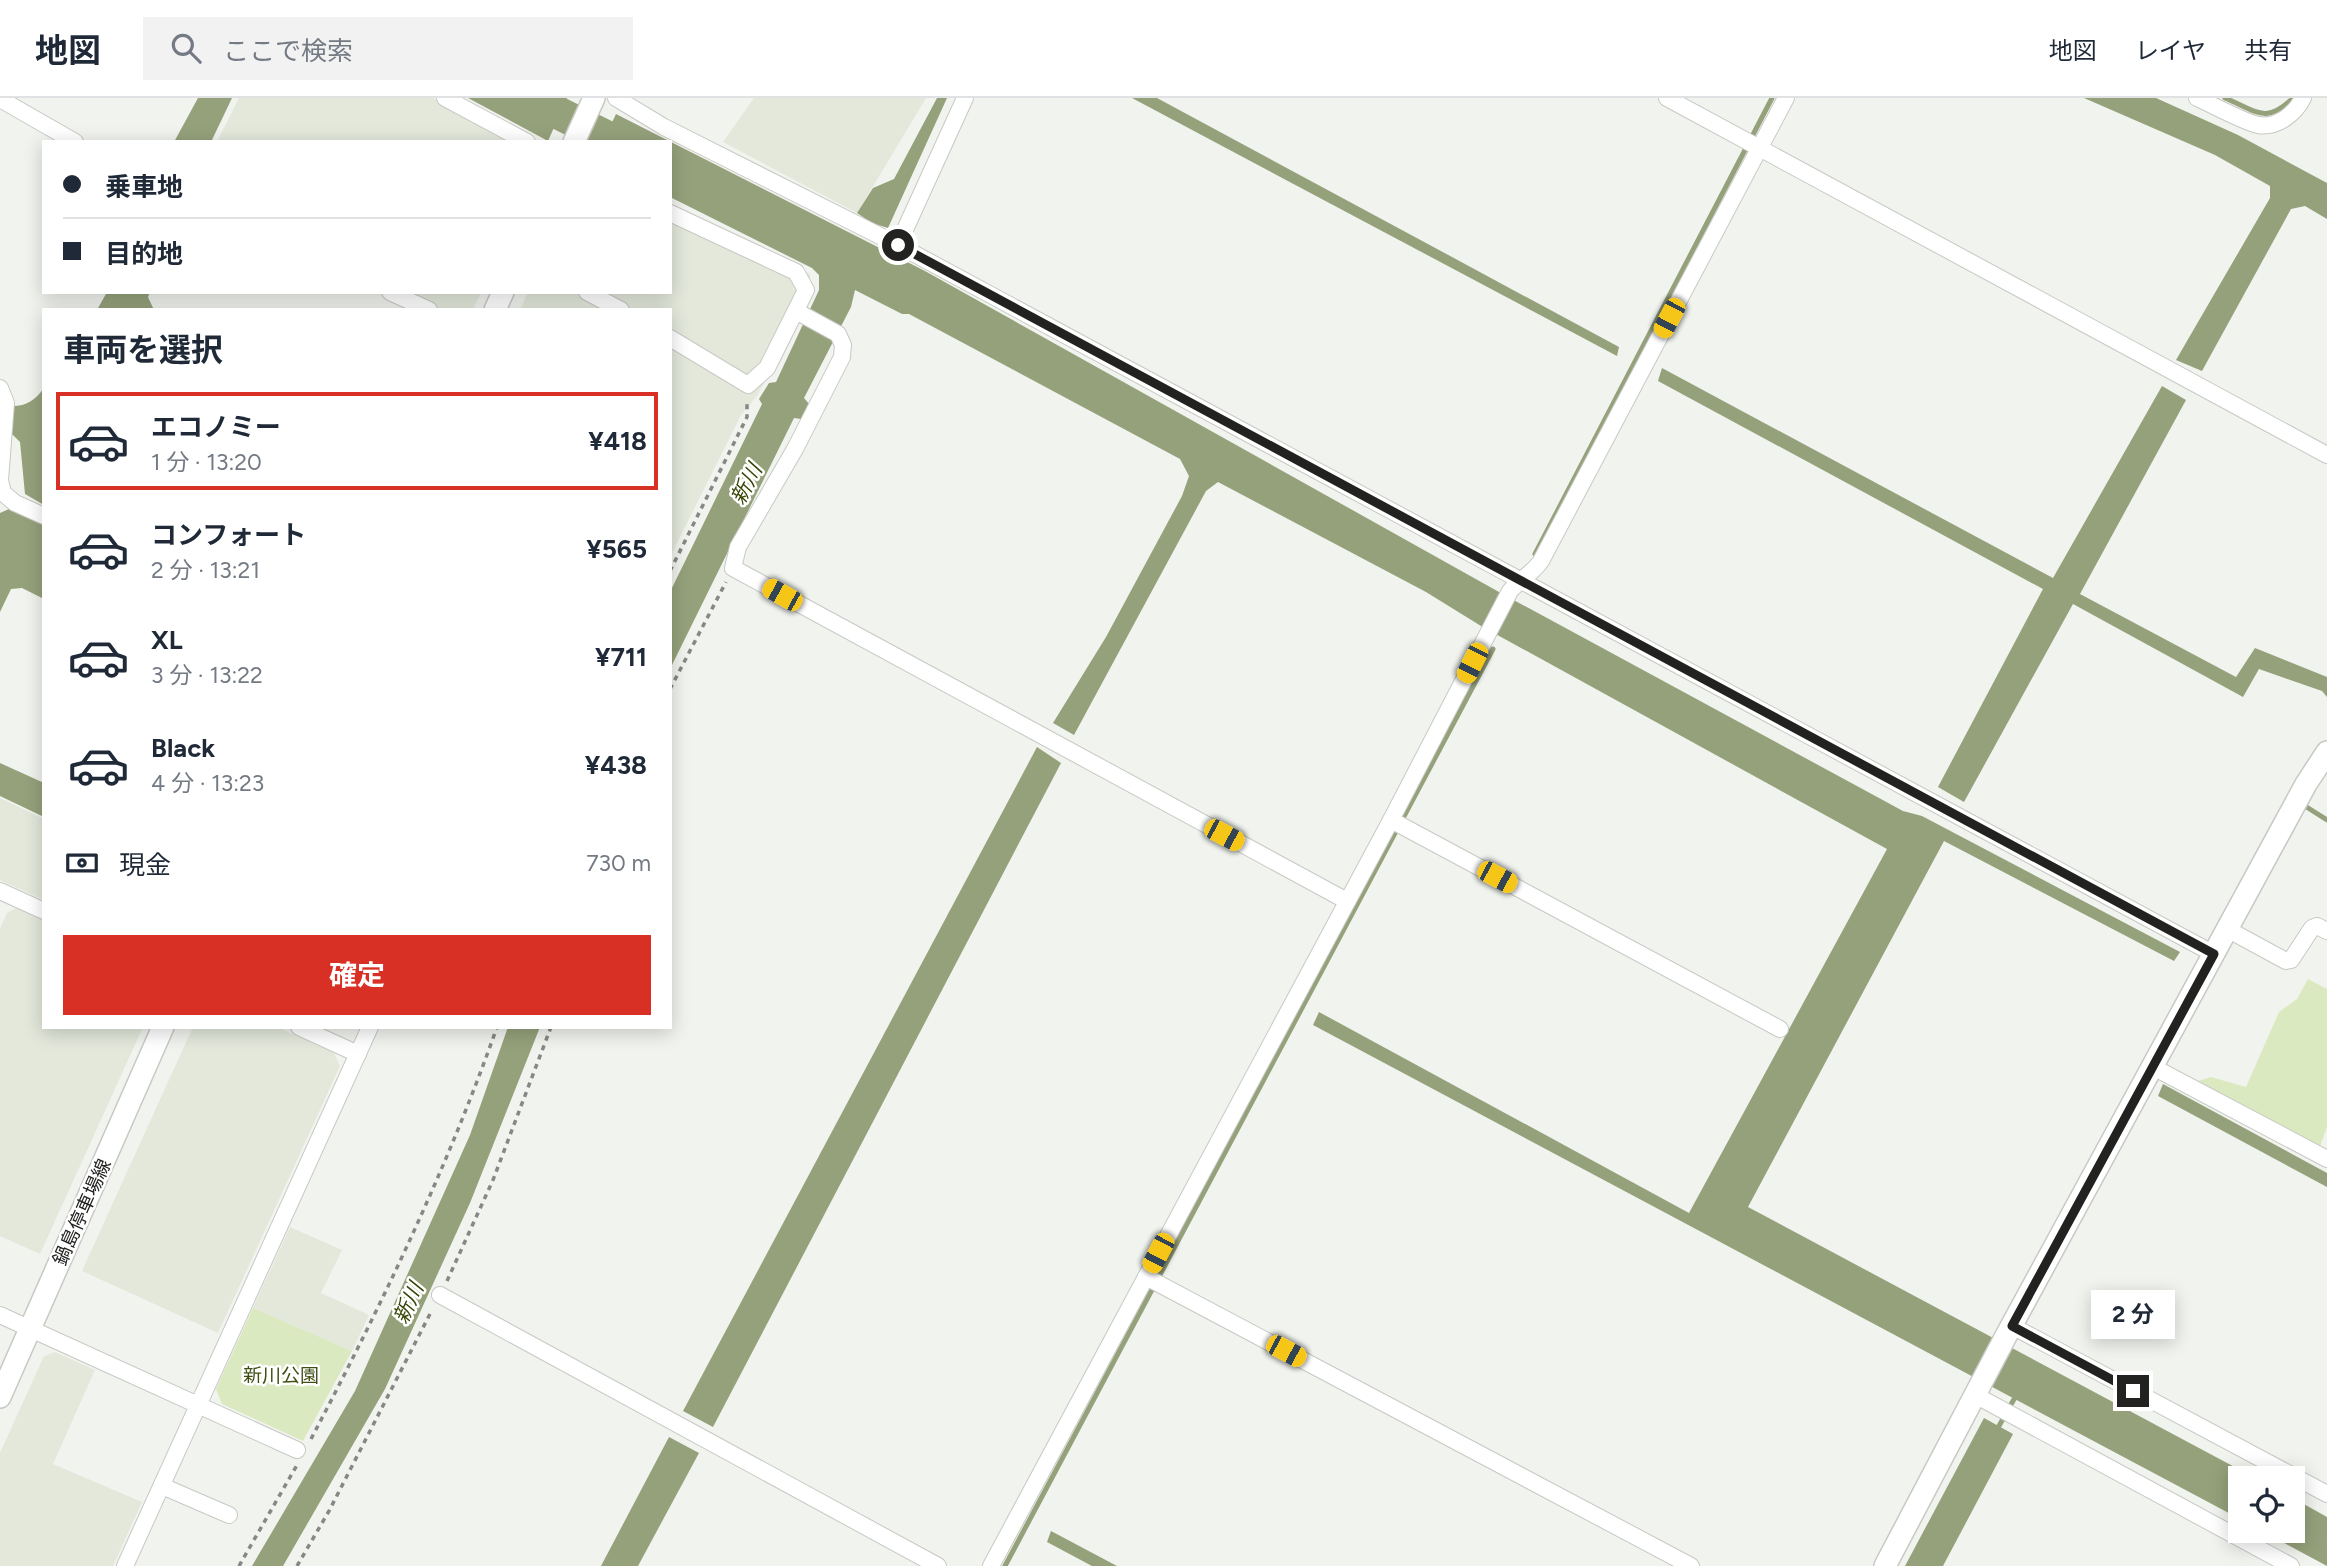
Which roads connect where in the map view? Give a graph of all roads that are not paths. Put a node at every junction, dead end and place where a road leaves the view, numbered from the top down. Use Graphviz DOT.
graph roads {
  1 [pos="445,98"];
  2 [pos="594,98"];
  3 [pos="616,98"];
  4 [pos="965,98"];
  5 [pos="1667,98"];
  6 [pos="1786,98"];
  7 [pos="2196,98"];
  8 [pos="2302,98"];
  9 [pos="0,100"];
  10 [pos="71,140"];
  11 [pos="523,140"];
  12 [pos="575,140"];
  13 [pos="1759,148"];
  14 [pos="672,214"];
  15 [pos="898,245"];
  16 [pos="394,294"];
  17 [pos="591,294"];
  18 [pos="425,308"];
  19 [pos="617,308"];
  20 [pos="799,313"];
  21 [pos="672,339"];
  22 [pos="3,395"];
  23 [pos="2327,456"];
  24 [pos="42,515"];
  25 [pos="1515,586"];
  26 [pos="2327,752"];
  27 [pos="1397,823"];
  28 [pos="2,896"];
  29 [pos="1347,901"];
  30 [pos="42,910"];
  31 [pos="2227,929"];
  32 [pos="2327,931"];
  33 [pos="2214,954"];
  34 [pos="162,1029"];
  35 [pos="303,1029"];
  36 [pos="369,1029"];
  37 [pos="1780,1029"];
  38 [pos="358,1054"];
  39 [pos="2153,1067"];
  40 [pos="2327,1159"];
  41 [pos="1146,1277"];
  42 [pos="440,1295"];
  43 [pos="0,1315"];
  44 [pos="31,1329"];
  45 [pos="2010,1330"];
  46 [pos="1978,1390"];
  47 [pos="0,1397"];
  48 [pos="198,1406"];
  49 [pos="301,1452"];
  50 [pos="162,1486"];
  51 [pos="2327,1494"];
  52 [pos="229,1515"];
  53 [pos="125,1566"];
  54 [pos="938,1566"];
  55 [pos="990,1566"];
  56 [pos="1691,1566"];
  57 [pos="1885,1566"];
  58 [pos="2291,1566"];
  1 -- 11 [label="street"];
  2 -- 12 [label="street"];
  3 -- 15 [label="street"];
  4 -- 15 [label="street"];
  5 -- 13 [label="street"];
  6 -- 13 [label="street"];
  7 -- 8 [label="street"];
  9 -- 10 [label="street"];
  13 -- 23 [label="street"];
  13 -- 25 [label="street"];
  14 -- 20 [label="street"];
  15 -- 25 [label="street"];
  16 -- 18 [label="street"];
  17 -- 19 [label="street"];
  20 -- 21 [label="street"];
  20 -- 29 [label="street"];
  22 -- 24 [label="street"];
  25 -- 27 [label="street"];
  25 -- 33 [label="street"];
  26 -- 31 [label="street"];
  27 -- 29 [label="street"];
  27 -- 37 [label="street"];
  28 -- 30 [label="street"];
  29 -- 41 [label="street"];
  31 -- 32 [label="street"];
  31 -- 33 [label="street"];
  33 -- 39 [label="street"];
  34 -- 44 [label="street, 鍋島停車場線"];
  35 -- 38 [label="street"];
  36 -- 38 [label="street"];
  38 -- 48 [label="street"];
  39 -- 40 [label="street"];
  39 -- 45 [label="street"];
  41 -- 55 [label="street"];
  41 -- 56 [label="street"];
  42 -- 54 [label="street"];
  43 -- 44 [label="street"];
  44 -- 47 [label="street, 鍋島停車場線"];
  44 -- 48 [label="street"];
  45 -- 46 [label="street"];
  45 -- 51 [label="street"];
  46 -- 57 [label="street"];
  46 -- 58 [label="street"];
  48 -- 49 [label="street"];
  48 -- 50 [label="street"];
  50 -- 52 [label="street"];
  50 -- 53 [label="street"];
}
